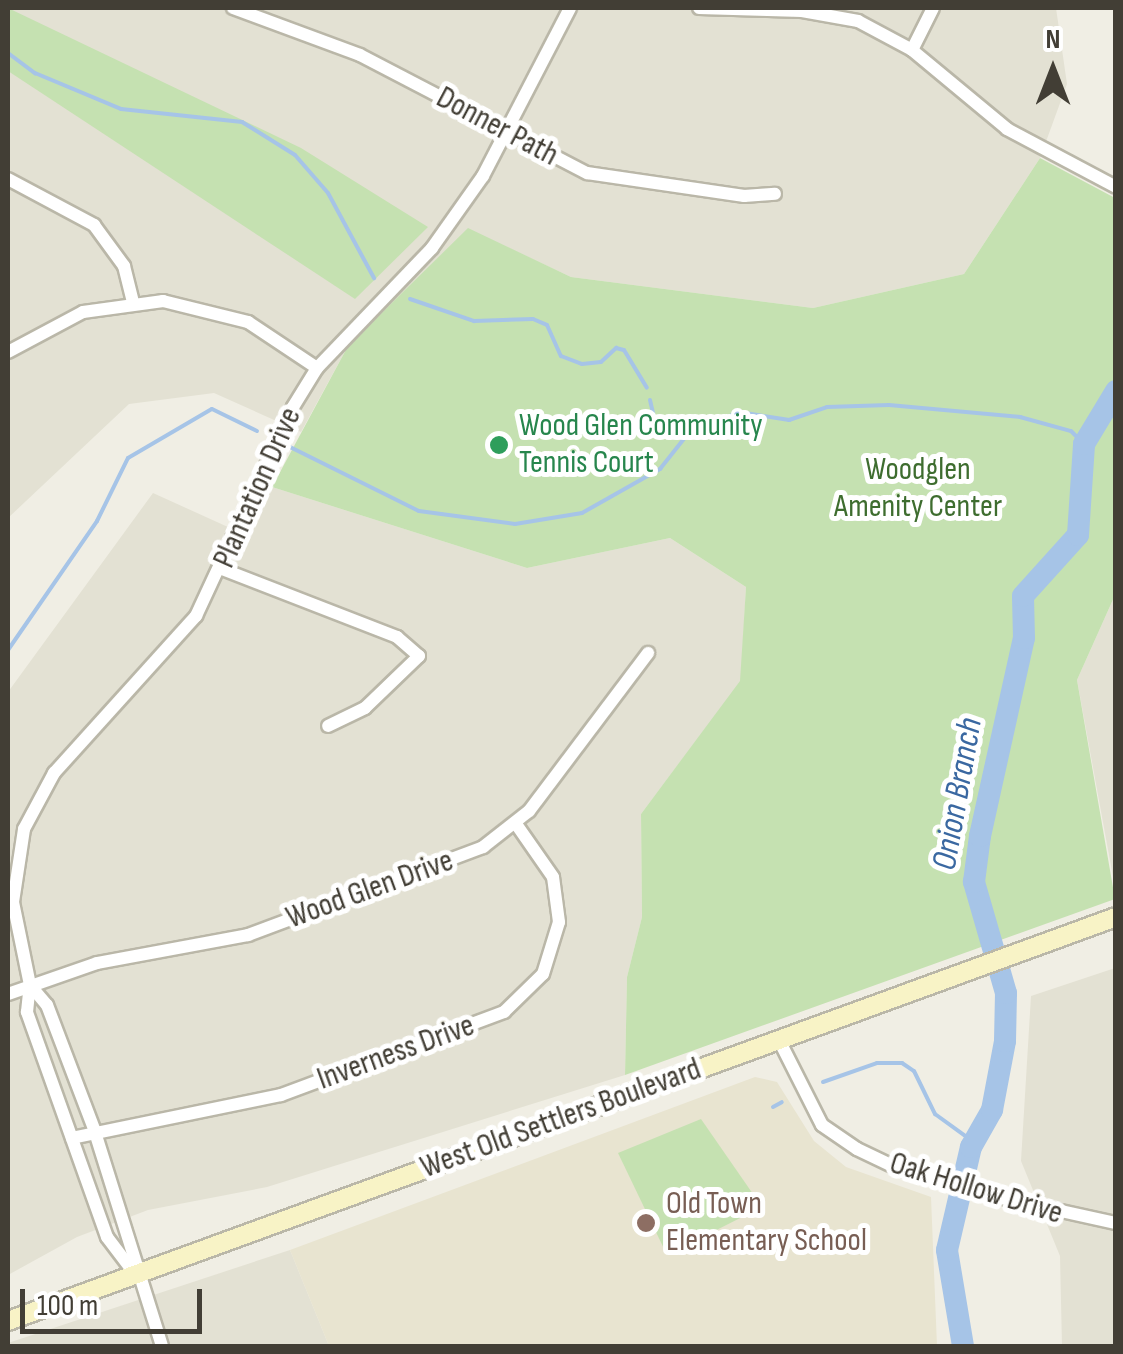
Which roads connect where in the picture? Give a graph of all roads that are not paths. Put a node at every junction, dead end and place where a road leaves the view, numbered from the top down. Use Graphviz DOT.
graph roads {
  1 [pos="233,8"];
  2 [pos="570,8"];
  3 [pos="700,8"];
  4 [pos="934,8"];
  5 [pos="771,9"];
  6 [pos="912,50"];
  7 [pos="509,133"];
  8 [pos="8,179"];
  9 [pos="1116,187"];
  10 [pos="775,194"];
  11 [pos="133,301"];
  12 [pos="8,352"];
  13 [pos="317,368"];
  14 [pos="222,569"];
  15 [pos="648,652"];
  16 [pos="328,726"];
  17 [pos="516,824"];
  18 [pos="1116,917"];
  19 [pos="30,985"];
  20 [pos="8,994"];
  21 [pos="778,1040"];
  22 [pos="94,1129"];
  23 [pos="72,1138"];
  24 [pos="1116,1223"];
  25 [pos="136,1274"];
  26 [pos="8,1322"];
  27 [pos="162,1346"];
  1 -- 7 [label="street, Donner Path"];
  2 -- 7 [label="street, Plantation Drive"];
  3 -- 5 [label="street"];
  4 -- 6 [label="street"];
  5 -- 6 [label="street"];
  6 -- 9 [label="street"];
  7 -- 10 [label="street, Donner Path"];
  7 -- 13 [label="street, Plantation Drive"];
  8 -- 11 [label="street"];
  11 -- 12 [label="street"];
  11 -- 13 [label="street"];
  13 -- 14 [label="street, Plantation Drive"];
  14 -- 16 [label="street"];
  14 -- 19 [label="street, Plantation Drive"];
  15 -- 17 [label="street, Wood Glen Drive"];
  17 -- 19 [label="street, Wood Glen Drive"];
  17 -- 22 [label="street, Inverness Drive"];
  18 -- 21 [label="main road, West Old Settlers Boulevard"];
  19 -- 20 [label="street, Wood Glen Drive"];
  19 -- 22 [label="street, Plantation Drive"];
  19 -- 23 [label="street, Plantation Drive"];
  21 -- 24 [label="street, Oak Hollow Drive"];
  21 -- 25 [label="main road, West Old Settlers Boulevard"];
  22 -- 23 [label="street, Inverness Drive"];
  22 -- 25 [label="street, Plantation Drive"];
  23 -- 25 [label="street, Plantation Drive"];
  25 -- 26 [label="main road, West Old Settlers Boulevard"];
  25 -- 27 [label="street, Plantation Drive"];
}
